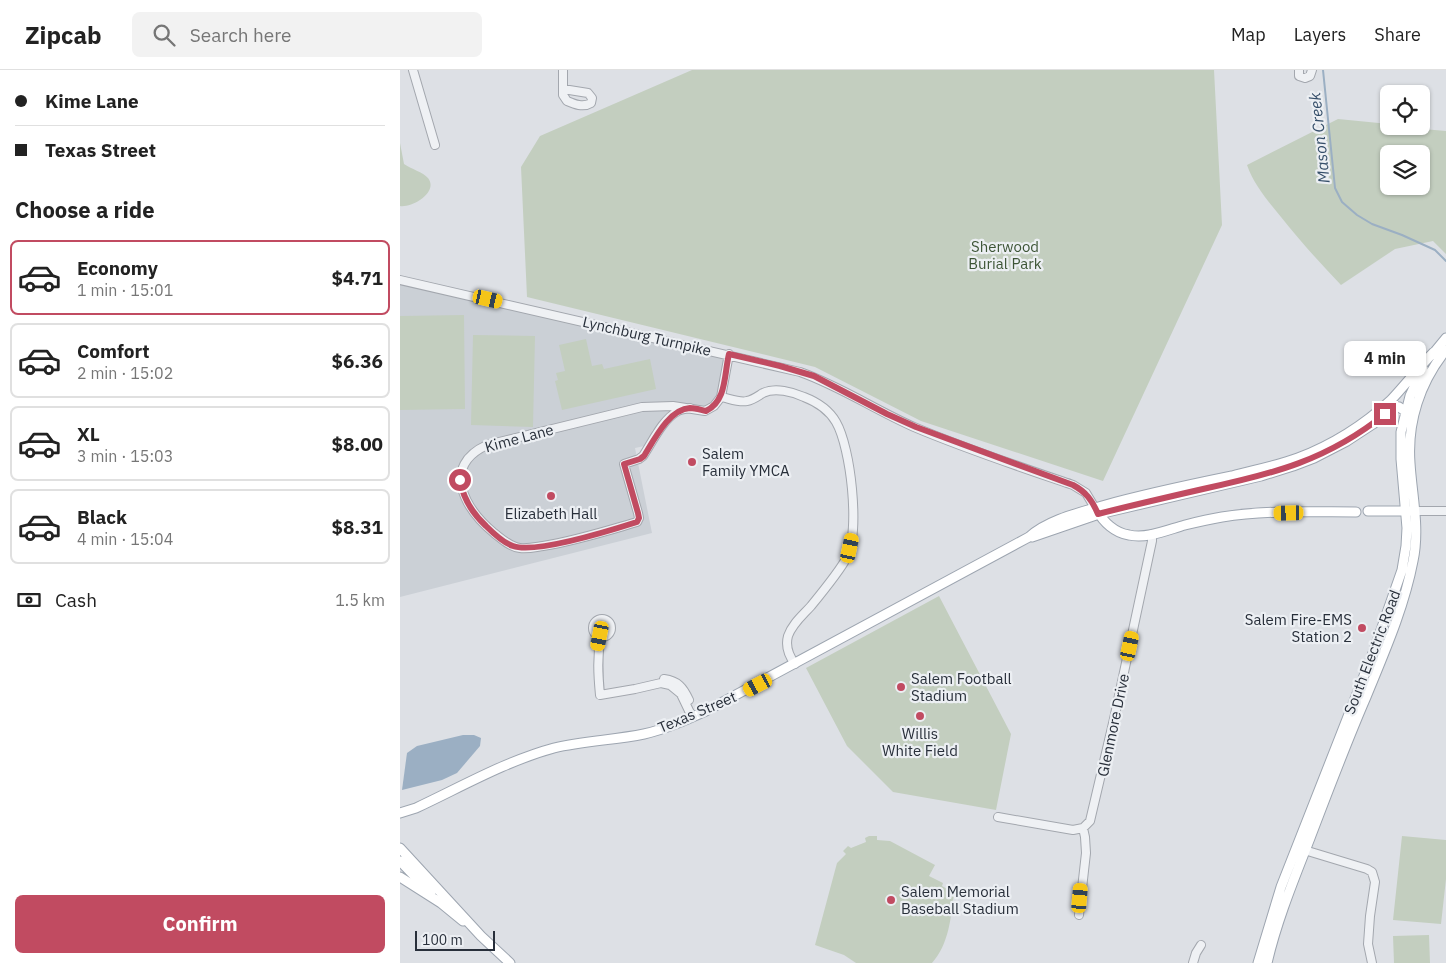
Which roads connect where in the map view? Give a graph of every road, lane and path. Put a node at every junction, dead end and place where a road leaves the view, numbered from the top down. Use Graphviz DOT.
graph roads {
  1 [pos="413,70"];
  2 [pos="563,70"];
  3 [pos="1299,70"];
  4 [pos="1312,70"];
  5 [pos="563,89"];
  6 [pos="435,144"];
  7 [pos="400,280"];
  8 [pos="1446,338"];
  9 [pos="1446,350"];
  10 [pos="1434,352"];
  11 [pos="729,354"];
  12 [pos="721,396"];
  13 [pos="690,408"];
  14 [pos="1405,411"];
  15 [pos="1097,511"];
  16 [pos="1368,511"];
  17 [pos="1410,511"];
  18 [pos="1446,511"];
  19 [pos="1356,512"];
  20 [pos="1152,534"];
  21 [pos="600,636"];
  22 [pos="795,664"];
  23 [pos="694,716"];
  24 [pos="400,813"];
  25 [pos="998,817"];
  26 [pos="1082,828"];
  27 [pos="400,848"];
  28 [pos="1301,849"];
  29 [pos="400,861"];
  30 [pos="400,877"];
  31 [pos="441,903"];
  32 [pos="1079,916"];
  33 [pos="481,936"];
  34 [pos="1201,945"];
  35 [pos="510,963"];
  36 [pos="1193,963"];
  37 [pos="1258,963"];
  38 [pos="1267,963"];
  39 [pos="1372,963"];
  1 -- 6 [label="street"];
  2 -- 5 [label="street"];
  3 -- 4 [label="street"];
  7 -- 11 [label="street, Lynchburg Turnpike"];
  8 -- 10 [label="main road, South Electric Road"];
  9 -- 17 [label="main road, South Electric Road"];
  10 -- 14 [label="main road, South Electric Road"];
  10 -- 15 [label="main road, Texas Street"];
  11 -- 12 [label="street"];
  11 -- 15 [label="street, Lynchburg Turnpike"];
  12 -- 13 [label="street, Kime Lane"];
  12 -- 22 [label="street"];
  13 -- 13 [label="street, Kime Lane"];
  14 -- 15 [label="main road, Texas Street"];
  14 -- 17 [label="main road, South Electric Road"];
  15 -- 20 [label="main road, Lynchburg Turnpike"];
  15 -- 22 [label="main road, Texas Street"];
  16 -- 17 [label="main road"];
  17 -- 18 [label="street"];
  17 -- 28 [label="main road, South Electric Road"];
  19 -- 20 [label="main road, Lynchburg Turnpike"];
  20 -- 26 [label="street, Glenmore Drive"];
  21 -- 23 [label="street"];
  22 -- 23 [label="main road, Texas Street"];
  23 -- 24 [label="main road, Texas Street"];
  25 -- 26 [label="street"];
  26 -- 32 [label="street"];
  27 -- 33 [label="main road"];
  28 -- 37 [label="main road, South Electric Road"];
  28 -- 38 [label="main road, South Electric Road"];
  28 -- 39 [label="street"];
  29 -- 31 [label="main road"];
  30 -- 31 [label="main road"];
  31 -- 33 [label="main road"];
  33 -- 35 [label="main road"];
  34 -- 36 [label="street"];
}
